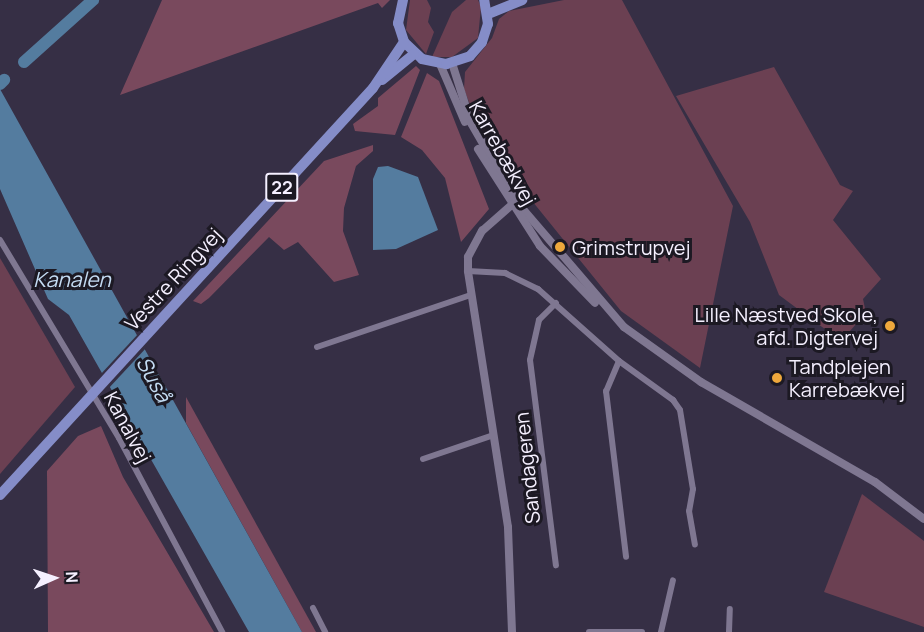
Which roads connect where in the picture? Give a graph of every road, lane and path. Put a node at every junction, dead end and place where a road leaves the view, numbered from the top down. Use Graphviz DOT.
graph roads {
  1 [pos="403,0"];
  2 [pos="484,0"];
  3 [pos="491,0"];
  4 [pos="522,0"];
  5 [pos="488,14"];
  6 [pos="404,42"];
  7 [pos="414,54"];
  8 [pos="452,63"];
  9 [pos="440,64"];
  10 [pos="373,88"];
  11 [pos="514,203"];
  12 [pos="0,240"];
  13 [pos="468,271"];
  14 [pos="471,294"];
  15 [pos="556,303"];
  16 [pos="624,327"];
  17 [pos="317,347"];
  18 [pos="619,361"];
  19 [pos="494,435"];
  20 [pos="423,459"];
  21 [pos="0,495"];
  22 [pos="924,519"];
  23 [pos="695,544"];
  24 [pos="626,557"];
  25 [pos="556,565"];
  26 [pos="673,580"];
  27 [pos="313,608"];
  28 [pos="730,609"];
  29 [pos="222,632"];
  30 [pos="325,632"];
  31 [pos="512,632"];
  32 [pos="589,632"];
  33 [pos="642,632"];
  34 [pos="661,632"];
  35 [pos="729,632"];
  1 -- 6 [label="main road"];
  2 -- 3 [label="main road"];
  2 -- 5 [label="main road"];
  4 -- 5 [label="main road"];
  5 -- 8 [label="main road"];
  6 -- 7 [label="main road"];
  6 -- 10 [label="main road, Vestre Ringvej / 22"];
  7 -- 9 [label="main road"];
  7 -- 10 [label="main road, Vestre Ringvej / 22"];
  8 -- 9 [label="main road"];
  8 -- 11 [label="street, Karrebækvej"];
  9 -- 11 [label="street, Karrebækvej"];
  10 -- 21 [label="main road, Vestre Ringvej / 22"];
  11 -- 13 [label="street"];
  11 -- 16 [label="street, Karrebækvej"];
  11 -- 16 [label="street, Karrebækvej"];
  12 -- 29 [label="street, Kanalvej"];
  13 -- 14 [label="street"];
  13 -- 15 [label="street"];
  14 -- 17 [label="street"];
  14 -- 19 [label="street"];
  15 -- 18 [label="street"];
  15 -- 25 [label="street, Sandageren"];
  16 -- 22 [label="street, Karrebækvej"];
  18 -- 23 [label="street"];
  18 -- 24 [label="street"];
  19 -- 20 [label="street"];
  19 -- 31 [label="street"];
  26 -- 34 [label="street"];
  27 -- 30 [label="street"];
  28 -- 35 [label="street"];
  32 -- 33 [label="street"];
}
